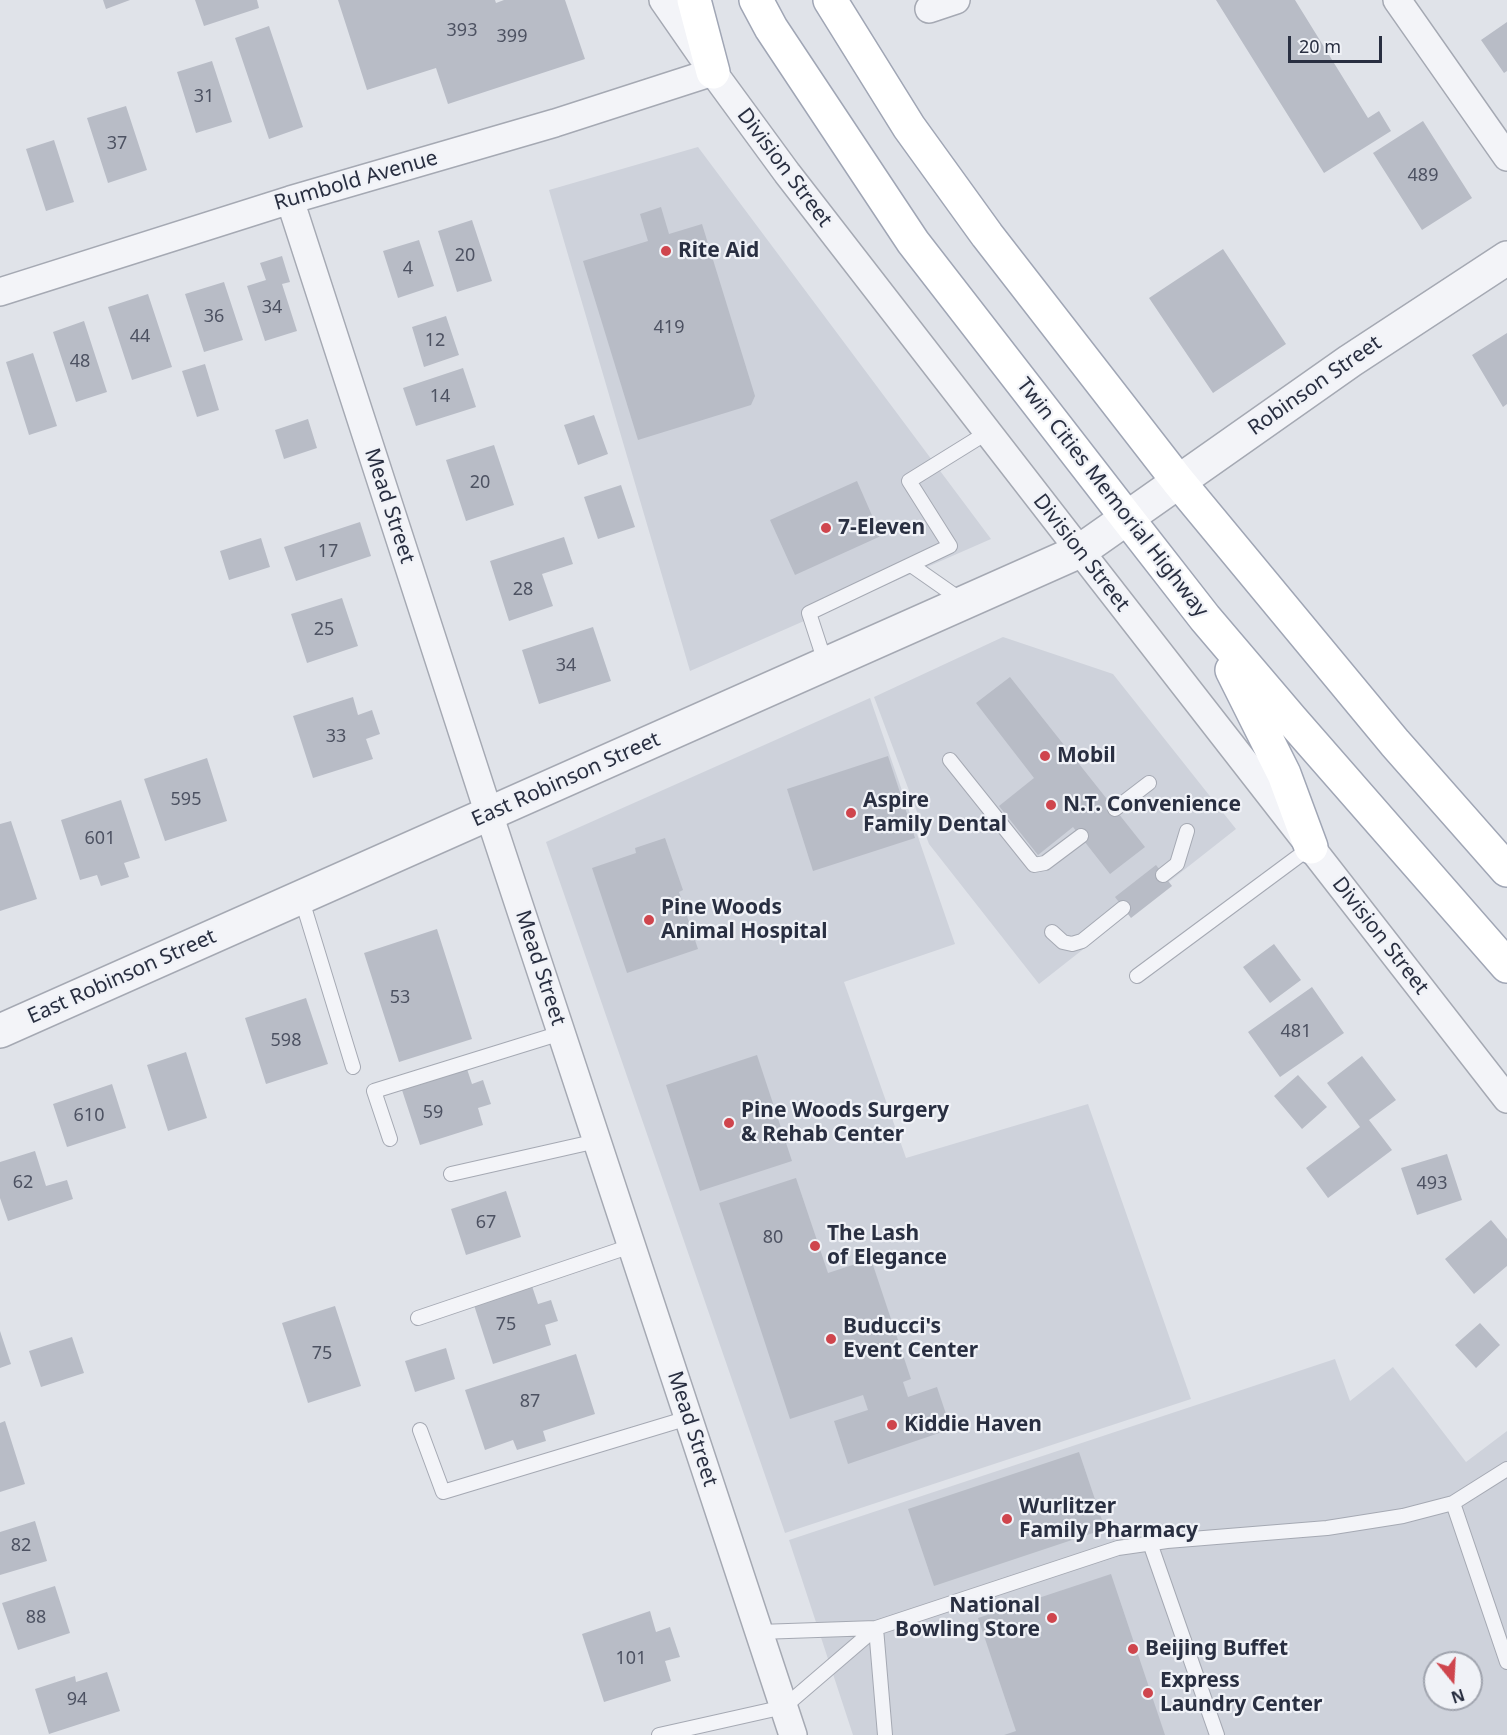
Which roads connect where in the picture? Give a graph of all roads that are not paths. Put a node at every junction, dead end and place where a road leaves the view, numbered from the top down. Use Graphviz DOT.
graph roads {
  1 [pos="663,0"];
  2 [pos="694,0"];
  3 [pos="756,0"];
  4 [pos="830,0"];
  5 [pos="956,0"];
  6 [pos="1397,0"];
  7 [pos="929,9"];
  8 [pos="713,72"];
  9 [pos="1507,157"];
  10 [pos="290,200"];
  11 [pos="1507,258"];
  12 [pos="0,292"];
  13 [pos="988,432"];
  14 [pos="1178,481"];
  15 [pos="1127,518"];
  16 [pos="1080,551"];
  17 [pos="910,565"];
  18 [pos="965,603"];
  19 [pos="1205,618"];
  20 [pos="826,664"];
  21 [pos="950,760"];
  22 [pos="1149,783"];
  23 [pos="1115,809"];
  24 [pos="489,814"];
  25 [pos="1188,831"];
  26 [pos="1081,836"];
  27 [pos="1311,847"];
  28 [pos="1507,870"];
  29 [pos="1163,875"];
  30 [pos="302,897"];
  31 [pos="1123,908"];
  32 [pos="1052,932"];
  33 [pos="1507,966"];
  34 [pos="1137,976"];
  35 [pos="0,1031"];
  36 [pos="561,1033"];
  37 [pos="353,1068"];
  38 [pos="1507,1099"];
  39 [pos="390,1139"];
  40 [pos="597,1141"];
  41 [pos="451,1174"];
  42 [pos="631,1246"];
  43 [pos="418,1318"];
  44 [pos="688,1418"];
  45 [pos="420,1430"];
  46 [pos="1507,1469"];
  47 [pos="1453,1503"];
  48 [pos="1150,1543"];
  49 [pos="876,1628"];
  50 [pos="759,1632"];
  51 [pos="1507,1662"];
  52 [pos="784,1707"];
  53 [pos="659,1735"];
  54 [pos="793,1735"];
  55 [pos="885,1735"];
  56 [pos="1217,1735"];
  1 -- 8 [label="street, Division Street"];
  2 -- 8 [label="main road"];
  3 -- 15 [label="main road, Twin Cities Memorial Highway"];
  4 -- 14 [label="main road"];
  5 -- 7 [label="street"];
  6 -- 9 [label="street"];
  8 -- 10 [label="street, Rumbold Avenue"];
  8 -- 13 [label="street, Division Street"];
  10 -- 12 [label="street, Rumbold Avenue"];
  10 -- 24 [label="street, Mead Street"];
  11 -- 14 [label="street, Robinson Street"];
  13 -- 16 [label="street, Division Street"];
  13 -- 17 [label="lane"];
  14 -- 15 [label="street, Robinson Street"];
  14 -- 28 [label="main road"];
  15 -- 16 [label="street, East Robinson Street"];
  15 -- 19 [label="main road, Twin Cities Memorial Highway"];
  16 -- 18 [label="street, East Robinson Street"];
  16 -- 27 [label="street, Division Street"];
  17 -- 18 [label="lane"];
  17 -- 20 [label="lane"];
  18 -- 20 [label="street, East Robinson Street"];
  19 -- 27 [label="main road"];
  19 -- 33 [label="main road, Twin Cities Memorial Highway"];
  20 -- 24 [label="street, East Robinson Street"];
  21 -- 26 [label="lane"];
  22 -- 23 [label="lane"];
  24 -- 30 [label="street, East Robinson Street"];
  24 -- 36 [label="street, Mead Street"];
  25 -- 29 [label="lane"];
  27 -- 34 [label="lane"];
  27 -- 38 [label="street, Division Street"];
  30 -- 35 [label="street, East Robinson Street"];
  30 -- 37 [label="lane"];
  31 -- 32 [label="lane"];
  36 -- 39 [label="lane"];
  36 -- 40 [label="street, Mead Street"];
  40 -- 41 [label="lane"];
  40 -- 42 [label="street, Mead Street"];
  42 -- 43 [label="lane"];
  42 -- 44 [label="street, Mead Street"];
  44 -- 45 [label="lane"];
  44 -- 50 [label="street, Mead Street"];
  46 -- 47 [label="lane"];
  47 -- 48 [label="lane"];
  47 -- 51 [label="lane"];
  48 -- 49 [label="lane"];
  48 -- 56 [label="lane"];
  49 -- 50 [label="lane"];
  49 -- 52 [label="lane"];
  49 -- 55 [label="lane"];
  50 -- 52 [label="street, Mead Street"];
  52 -- 53 [label="lane"];
  52 -- 54 [label="street, Mead Street"];
}
